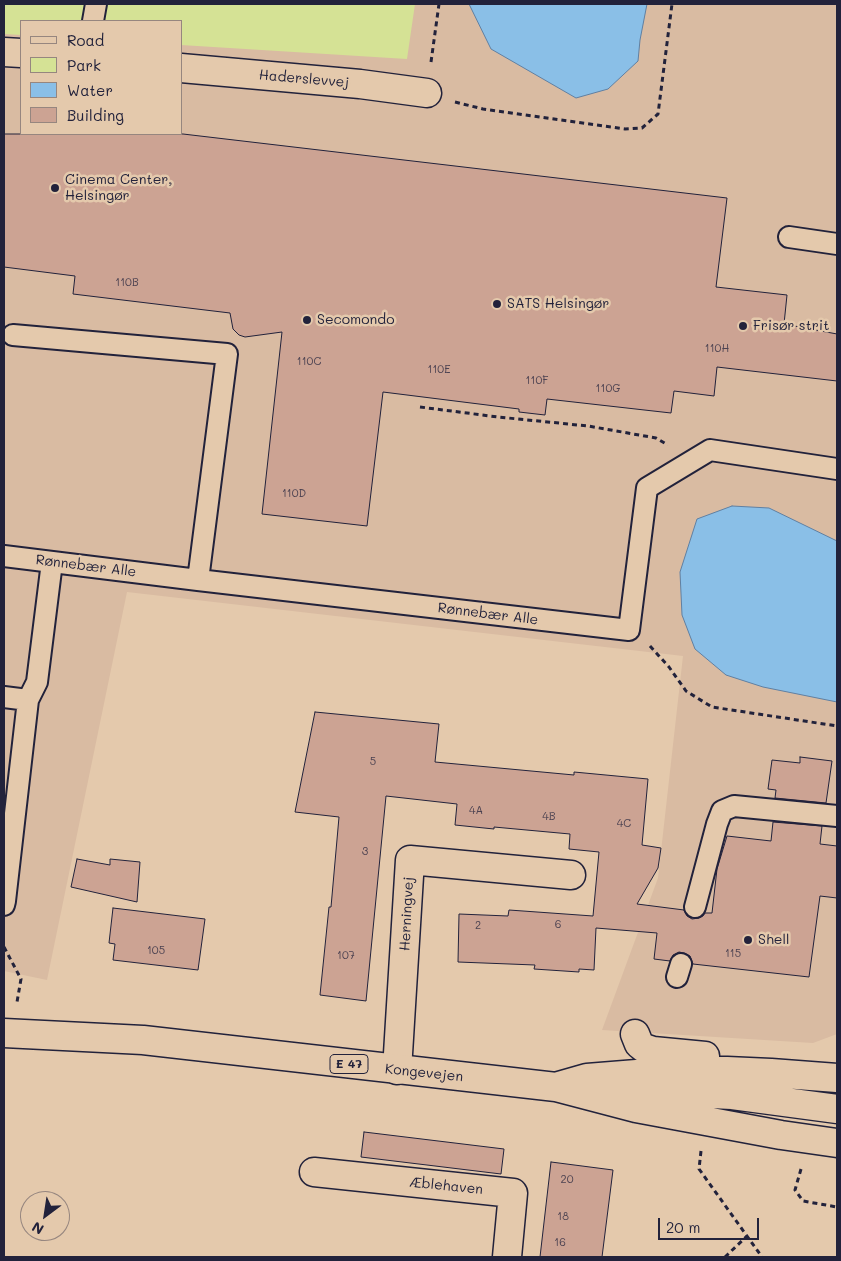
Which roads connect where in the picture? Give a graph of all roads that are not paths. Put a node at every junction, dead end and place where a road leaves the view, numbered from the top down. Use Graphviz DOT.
graph roads {
  1 [pos="96,4"];
  2 [pos="93,20"];
  3 [pos="4,52"];
  4 [pos="20,53"];
  5 [pos="182,68"];
  6 [pos="426,93"];
  7 [pos="790,237"];
  8 [pos="837,244"];
  9 [pos="13,334"];
  10 [pos="837,469"];
  11 [pos="4,556"];
  12 [pos="52,562"];
  13 [pos="198,580"];
  14 [pos="4,697"];
  15 [pos="28,700"];
  16 [pos="837,816"];
  17 [pos="571,875"];
  18 [pos="4,905"];
  19 [pos="696,907"];
  20 [pos="7,1020"];
  21 [pos="398,1070"];
  22 [pos="831,1077"];
  23 [pos="587,1078"];
  24 [pos="556,1088"];
  25 [pos="837,1109"];
  26 [pos="837,1143"];
  27 [pos="314,1172"];
  28 [pos="507,1257"];
  1 -- 2 [label="lane"];
  3 -- 4 [label="main road"];
  5 -- 6 [label="main road, Haderslevvej"];
  7 -- 8 [label="lane"];
  9 -- 13 [label="lane"];
  10 -- 13 [label="lane, Rønnebær Alle"];
  11 -- 12 [label="lane, Rønnebær Alle"];
  12 -- 13 [label="lane, Rønnebær Alle"];
  12 -- 15 [label="lane"];
  14 -- 15 [label="lane"];
  15 -- 18 [label="lane"];
  16 -- 19 [label="lane"];
  17 -- 21 [label="main road, Herningvej"];
  20 -- 21 [label="main road, Kongevejen / E 47"];
  21 -- 24 [label="main road, Kongevejen / E 47"];
  22 -- 23 [label="main road, Kongevejen / E 47"];
  22 -- 23 [label="main road"];
  23 -- 24 [label="main road, Kongevejen / E 47"];
  24 -- 25 [label="main road"];
  24 -- 26 [label="main road, Kongevejen / E 47"];
  27 -- 28 [label="main road, Æblehaven"];
}
